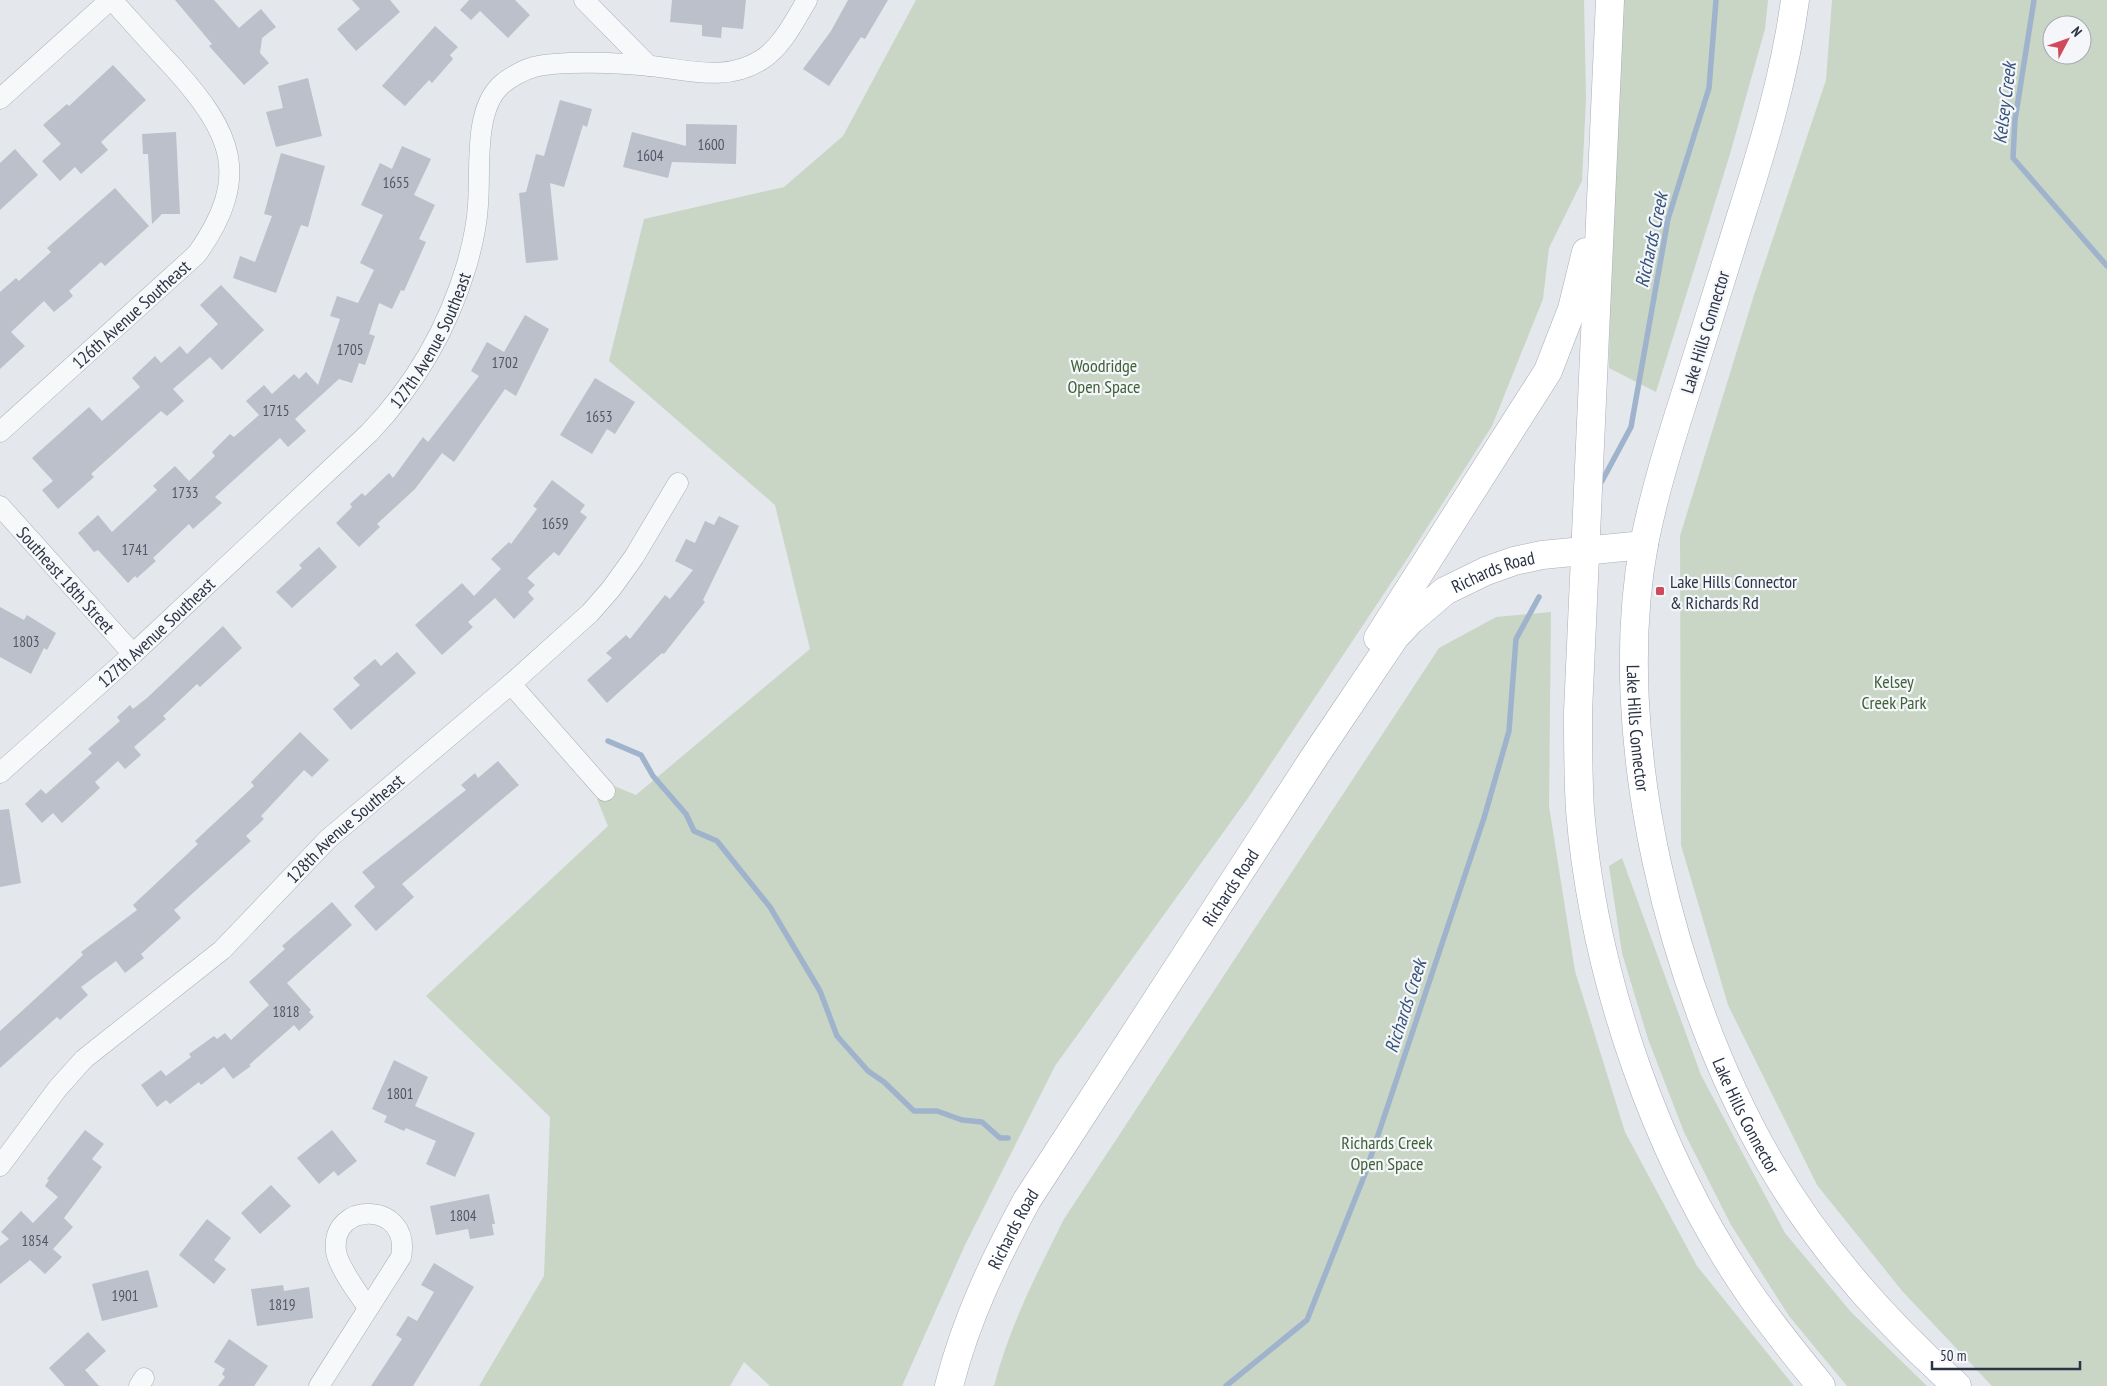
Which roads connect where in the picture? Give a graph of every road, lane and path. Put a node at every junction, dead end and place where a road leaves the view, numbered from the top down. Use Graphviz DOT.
graph roads {
  1 [pos="111,0"];
  2 [pos="584,0"];
  3 [pos="807,0"];
  4 [pos="1610,0"];
  5 [pos="1795,0"];
  6 [pos="649,66"];
  7 [pos="0,99"];
  8 [pos="1601,192"];
  9 [pos="0,432"];
  10 [pos="678,483"];
  11 [pos="0,506"];
  12 [pos="1644,545"];
  13 [pos="1584,550"];
  14 [pos="133,654"];
  15 [pos="511,684"];
  16 [pos="1315,756"];
  17 [pos="0,773"];
  18 [pos="605,791"];
  19 [pos="0,1166"];
  20 [pos="368,1308"];
  21 [pos="319,1386"];
  22 [pos="949,1386"];
  23 [pos="1821,1386"];
  24 [pos="1957,1386"];
  1 -- 7 [label="street"];
  1 -- 9 [label="street, 126th Avenue Southeast"];
  2 -- 6 [label="street"];
  3 -- 6 [label="street, 127th Avenue Southeast"];
  4 -- 8 [label="main road"];
  5 -- 12 [label="main road, Lake Hills Connector"];
  6 -- 14 [label="street, 127th Avenue Southeast"];
  8 -- 13 [label="main road"];
  8 -- 16 [label="main road"];
  10 -- 15 [label="street, 128th Avenue Southeast"];
  11 -- 14 [label="street, Southeast 18th Street"];
  12 -- 13 [label="main road, Richards Road"];
  12 -- 24 [label="main road, Lake Hills Connector"];
  13 -- 16 [label="main road, Richards Road"];
  13 -- 23 [label="main road"];
  14 -- 17 [label="street, 127th Avenue Southeast"];
  15 -- 18 [label="street"];
  15 -- 19 [label="street, 128th Avenue Southeast"];
  16 -- 22 [label="main road, Richards Road"];
  20 -- 21 [label="street"];
}
